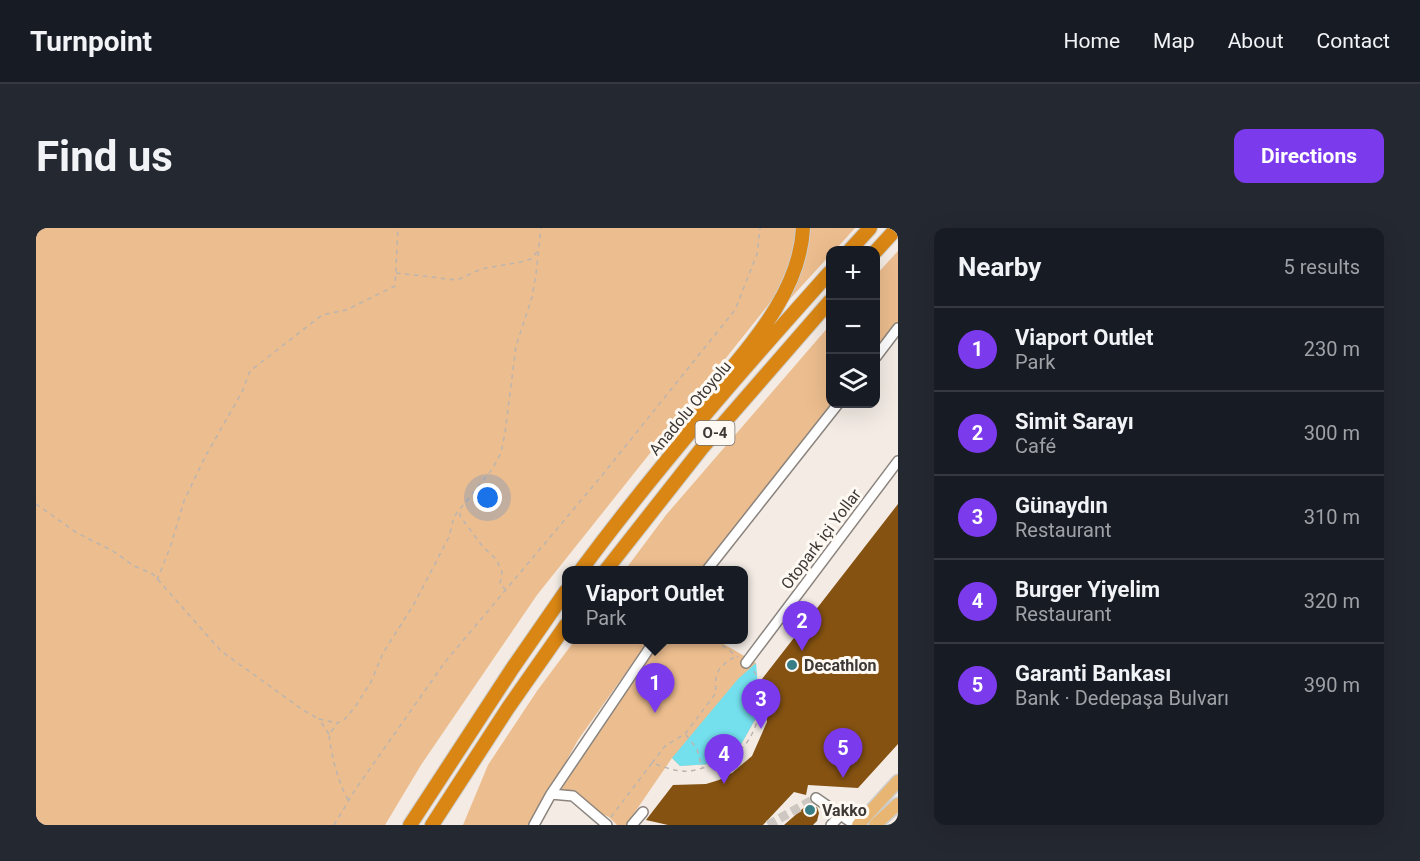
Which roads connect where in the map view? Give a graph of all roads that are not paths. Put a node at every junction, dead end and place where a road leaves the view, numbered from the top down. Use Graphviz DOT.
graph roads {
  1 [pos="803,228"];
  2 [pos="870,228"];
  3 [pos="897,228"];
  4 [pos="898,236"];
  5 [pos="854,246"];
  6 [pos="880,247"];
  7 [pos="880,249"];
  8 [pos="826,277"];
  9 [pos="826,307"];
  10 [pos="898,328"];
  11 [pos="878,354"];
  12 [pos="835,408"];
  13 [pos="898,461"];
  14 [pos="640,494"];
  15 [pos="584,566"];
  16 [pos="609,566"];
  17 [pos="710,566"];
  18 [pos="562,598"];
  19 [pos="562,632"];
  20 [pos="652,644"];
  21 [pos="746,663"];
  22 [pos="898,781"];
  23 [pos="551,794"];
  24 [pos="816,798"];
  25 [pos="898,804"];
  26 [pos="643,812"];
  27 [pos="842,814"];
  28 [pos="606,824"];
  29 [pos="880,824"];
  30 [pos="410,825"];
  31 [pos="432,825"];
  32 [pos="534,825"];
  33 [pos="632,825"];
  34 [pos="831,825"];
  35 [pos="856,825"];
  1 -- 14 [label="highway"];
  2 -- 5 [label="highway"];
  3 -- 6 [label="highway"];
  4 -- 7 [label="highway"];
  8 -- 14 [label="highway, Anadolu Otoyolu / O-4"];
  9 -- 16 [label="highway, O-4"];
  10 -- 11 [label="lane"];
  12 -- 17 [label="lane"];
  13 -- 21 [label="lane, Otopark içi Yollar"];
  14 -- 15 [label="highway, Anadolu Otoyolu / O-4"];
  18 -- 30 [label="highway"];
  19 -- 31 [label="highway"];
  20 -- 23 [label="lane"];
  22 -- 35 [label="main road"];
  23 -- 28 [label="lane"];
  23 -- 32 [label="lane"];
  24 -- 27 [label="lane"];
  25 -- 29 [label="main road"];
  26 -- 33 [label="lane"];
  27 -- 34 [label="lane"];
  27 -- 35 [label="lane"];
}
